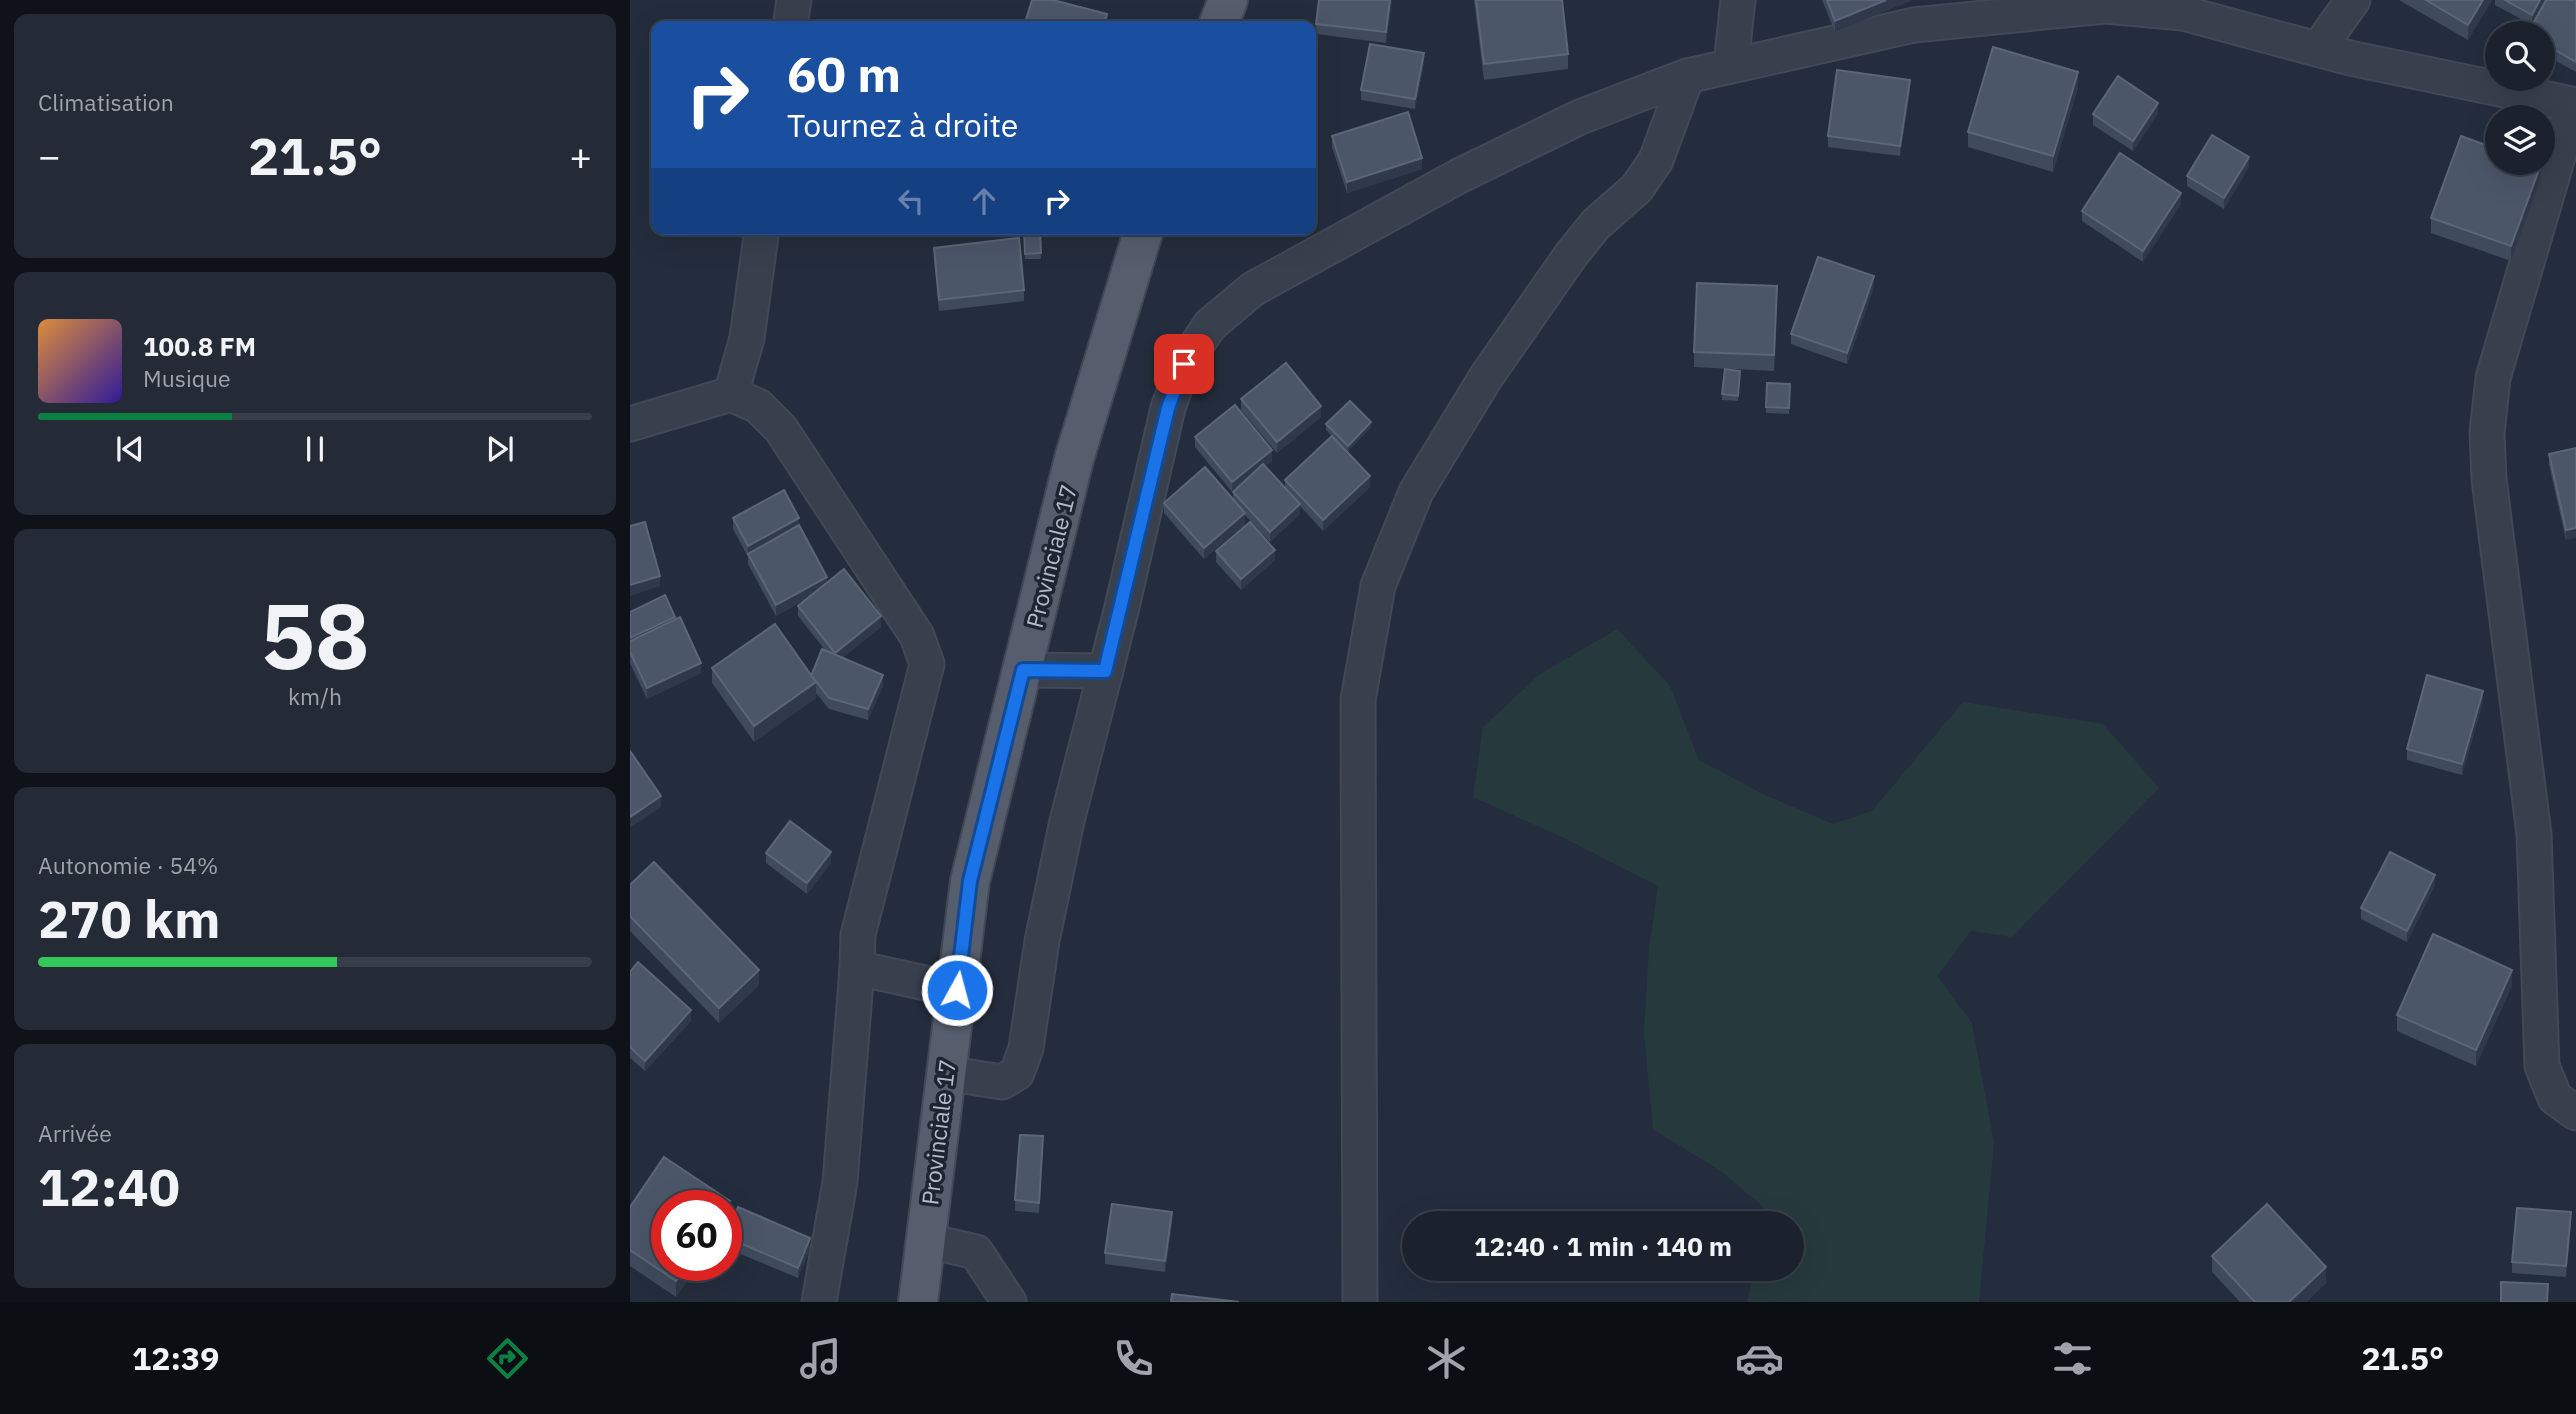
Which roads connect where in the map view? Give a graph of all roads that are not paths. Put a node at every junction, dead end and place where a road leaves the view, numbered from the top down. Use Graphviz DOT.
graph roads {
  1 [pos="794,0"];
  2 [pos="1228,0"];
  3 [pos="1738,0"];
  4 [pos="2353,0"];
  5 [pos="791,21"];
  6 [pos="1220,21"];
  7 [pos="2318,49"];
  8 [pos="1731,65"];
  9 [pos="1686,76"];
  10 [pos="2574,105"];
  11 [pos="761,235"];
  12 [pos="1142,235"];
  13 [pos="731,394"];
  14 [pos="630,424"];
  15 [pos="1023,670"];
  16 [pos="1105,671"];
  17 [pos="858,968"];
  18 [pos="957,990"];
  19 [pos="944,1073"];
  20 [pos="2576,1113"];
  21 [pos="925,1240"];
  22 [pos="819,1302"];
  23 [pos="918,1302"];
  24 [pos="1009,1302"];
  25 [pos="1360,1302"];
  1 -- 5 [label="street"];
  2 -- 6 [label="main road"];
  3 -- 8 [label="street"];
  4 -- 7 [label="street"];
  7 -- 8 [label="street"];
  7 -- 10 [label="street"];
  8 -- 9 [label="street"];
  9 -- 16 [label="street"];
  9 -- 25 [label="street"];
  10 -- 20 [label="street"];
  11 -- 13 [label="street"];
  12 -- 15 [label="main road, Provinciale 17"];
  13 -- 14 [label="street"];
  13 -- 17 [label="street"];
  15 -- 16 [label="street"];
  15 -- 18 [label="main road, Provinciale 17"];
  16 -- 19 [label="street"];
  17 -- 18 [label="street"];
  17 -- 22 [label="street"];
  18 -- 19 [label="main road, Provinciale 17"];
  19 -- 21 [label="main road, Provinciale 17"];
  21 -- 23 [label="main road, Provinciale 17"];
  21 -- 24 [label="street"];
}
